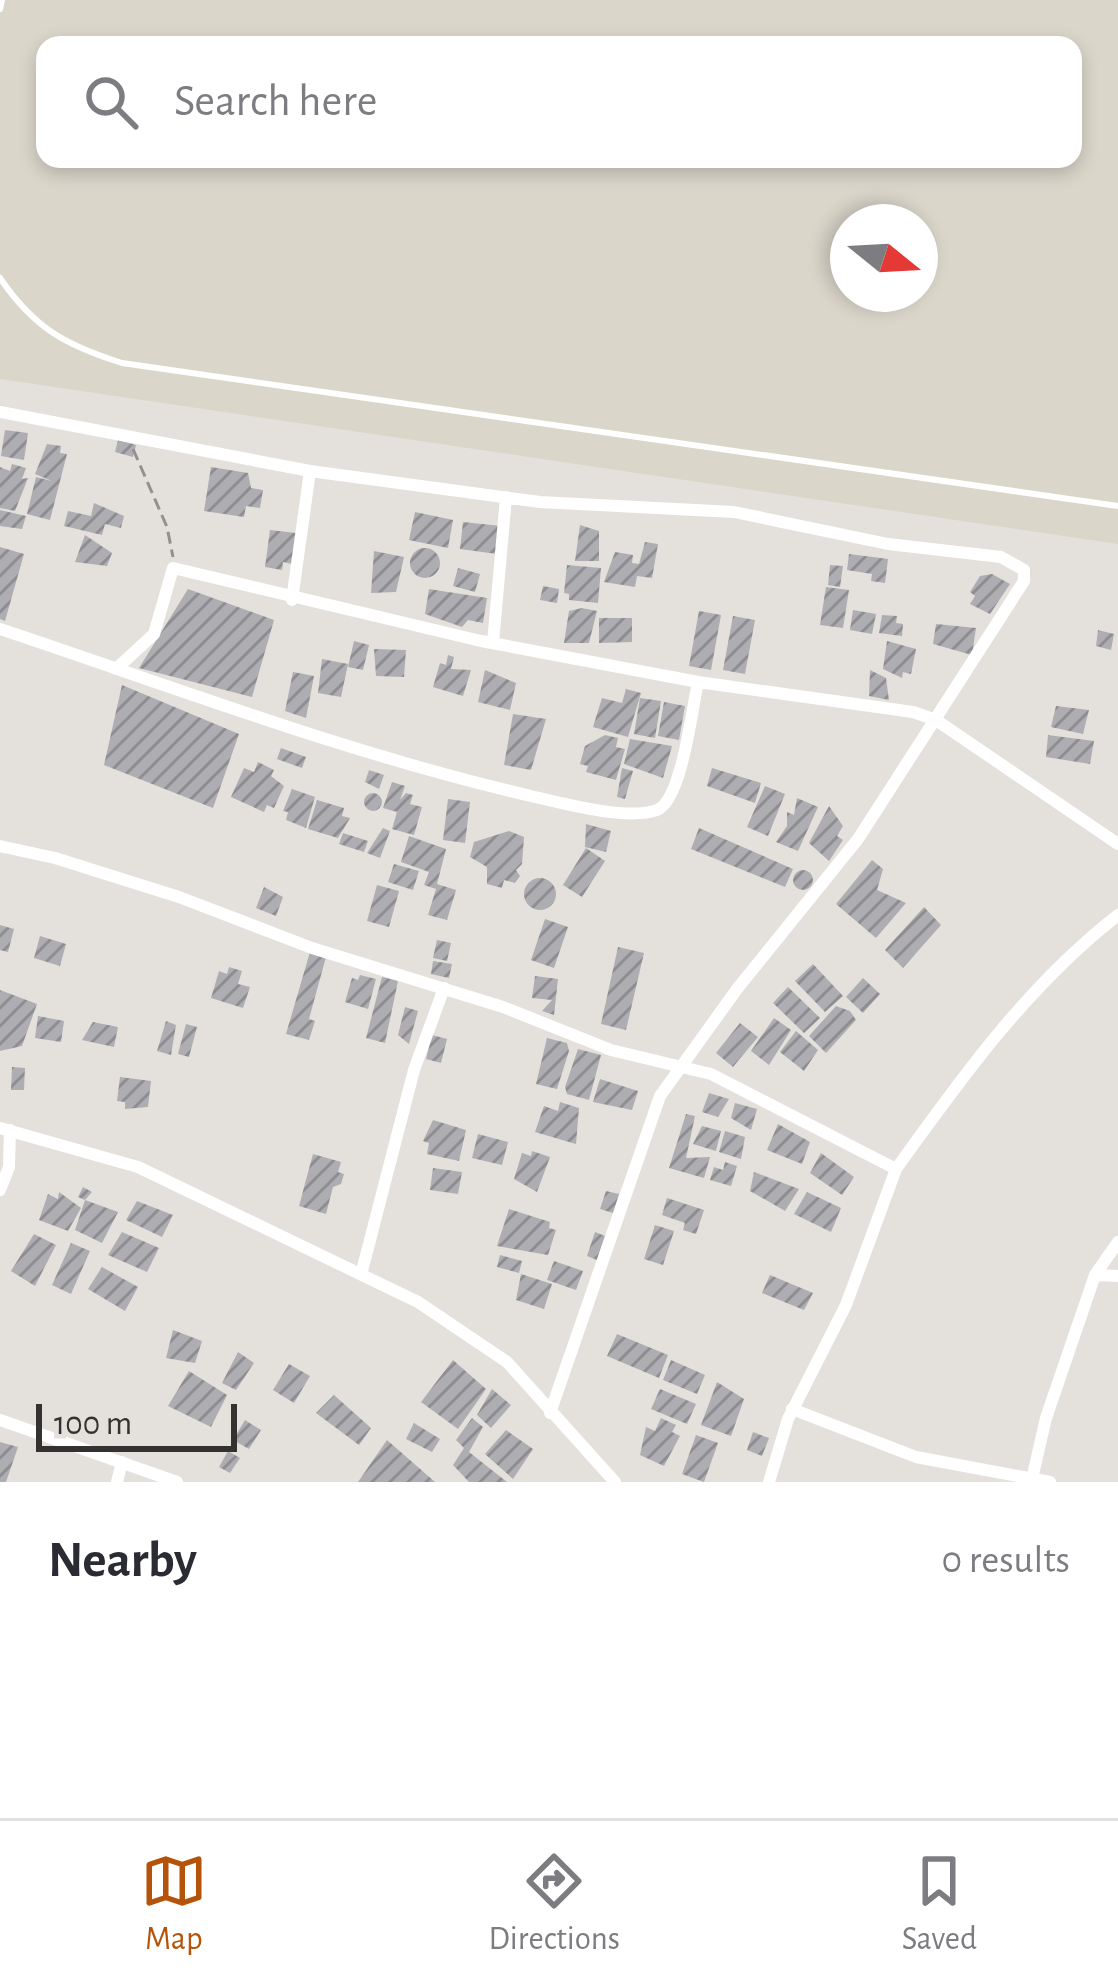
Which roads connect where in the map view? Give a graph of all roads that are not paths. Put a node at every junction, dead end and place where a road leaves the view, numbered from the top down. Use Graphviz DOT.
graph roads {
  1 [pos="0,278"];
  2 [pos="0,412"];
  3 [pos="310,471"];
  4 [pos="506,497"];
  5 [pos="1118,506"];
  6 [pos="292,600"];
  7 [pos="0,629"];
  8 [pos="493,643"];
  9 [pos="116,669"];
  10 [pos="698,682"];
  11 [pos="936,720"];
  12 [pos="1118,844"];
  13 [pos="0,847"];
  14 [pos="1118,915"];
  15 [pos="444,988"];
  16 [pos="684,1067"];
  17 [pos="5,1129"];
  18 [pos="896,1169"];
  19 [pos="0,1190"];
  20 [pos="1118,1242"];
  21 [pos="362,1271"];
  22 [pos="1095,1275"];
  23 [pos="1118,1276"];
  24 [pos="792,1409"];
  25 [pos="550,1413"];
  26 [pos="0,1420"];
  27 [pos="122,1462"];
  28 [pos="1032,1479"];
  29 [pos="117,1482"];
  30 [pos="177,1482"];
  31 [pos="615,1482"];
  32 [pos="769,1482"];
  33 [pos="1050,1482"];
  1 -- 5 [label="lane"];
  2 -- 3 [label="street"];
  3 -- 4 [label="street"];
  3 -- 6 [label="street"];
  4 -- 8 [label="street"];
  4 -- 11 [label="street"];
  6 -- 8 [label="street"];
  6 -- 9 [label="street"];
  7 -- 9 [label="street"];
  8 -- 10 [label="street"];
  9 -- 10 [label="street"];
  10 -- 11 [label="street"];
  11 -- 12 [label="street"];
  11 -- 16 [label="street"];
  13 -- 15 [label="street"];
  14 -- 18 [label="street"];
  15 -- 16 [label="street"];
  15 -- 21 [label="street"];
  16 -- 18 [label="street"];
  16 -- 25 [label="street"];
  17 -- 19 [label="street"];
  17 -- 21 [label="street"];
  18 -- 24 [label="street"];
  20 -- 22 [label="street"];
  21 -- 25 [label="street"];
  22 -- 23 [label="street"];
  22 -- 28 [label="street"];
  24 -- 28 [label="street"];
  24 -- 32 [label="street"];
  25 -- 31 [label="street"];
  26 -- 27 [label="street"];
  27 -- 29 [label="street"];
  27 -- 30 [label="street"];
  28 -- 33 [label="street"];
}
